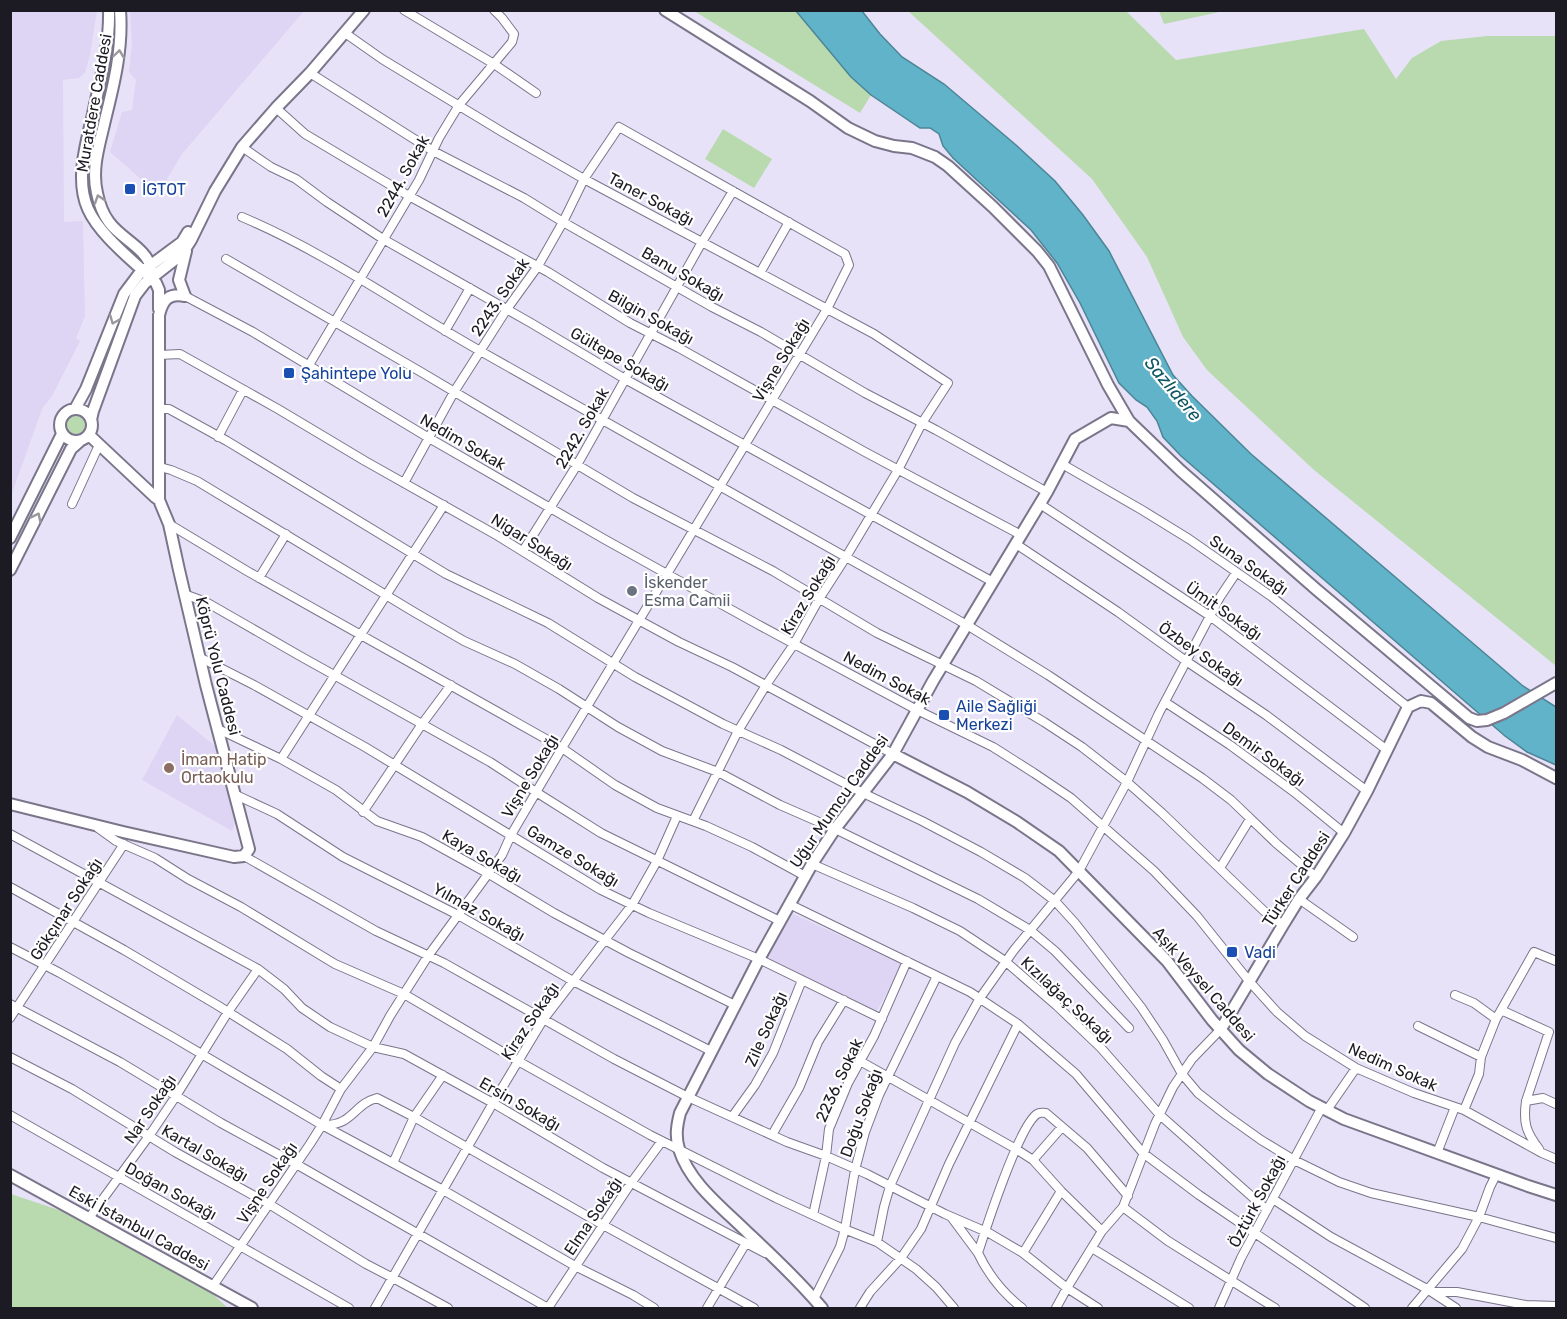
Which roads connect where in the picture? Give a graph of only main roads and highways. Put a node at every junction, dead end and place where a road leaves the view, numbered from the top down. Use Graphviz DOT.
graph roads {
  1 [pos="109,10"];
  2 [pos="120,10"];
  3 [pos="356,10"];
  4 [pos="364,10"];
  5 [pos="665,10"];
  6 [pos="102,70"];
  7 [pos="111,92"];
  8 [pos="97,94"];
  9 [pos="105,120"];
  10 [pos="135,244"];
  11 [pos="187,247"];
  12 [pos="170,251"];
  13 [pos="129,257"];
  14 [pos="149,272"];
  15 [pos="124,294"];
  16 [pos="185,296"];
  17 [pos="159,319"];
  18 [pos="75,409"];
  19 [pos="92,420"];
  20 [pos="1129,421"];
  21 [pos="62,434"];
  22 [pos="84,438"];
  23 [pos="159,500"];
  24 [pos="10,538"];
  25 [pos="10,570"];
  26 [pos="1557,683"];
  27 [pos="893,754"];
  28 [pos="1557,778"];
  29 [pos="10,804"];
  30 [pos="1221,1029"];
  31 [pos="10,1175"];
  32 [pos="1557,1195"];
  33 [pos="252,1308"];
  34 [pos="822,1308"];
  1 -- 6 [label="main road, Muratdere Caddesi"];
  7 -- 2 [label="main road, Muratdere Caddesi, one-way"];
  3 -- 12 [label="main road"];
  4 -- 11 [label="main road"];
  5 -- 20 [label="main road"];
  6 -- 7 [label="main road"];
  6 -- 8 [label="main road, Muratdere Caddesi"];
  7 -- 9 [label="main road, Muratdere Caddesi"];
  8 -- 9 [label="main road"];
  8 -- 13 [label="main road, Muratdere Caddesi"];
  10 -- 9 [label="main road, Muratdere Caddesi, one-way"];
  10 -- 12 [label="main road"];
  10 -- 14 [label="main road, Muratdere Caddesi"];
  11 -- 14 [label="main road"];
  11 -- 16 [label="main road"];
  12 -- 14 [label="main road"];
  13 -- 14 [label="main road, Muratdere Caddesi"];
  13 -- 15 [label="main road"];
  14 -- 15 [label="main road"];
  14 -- 16 [label="main road"];
  14 -- 17 [label="main road, Köprü Yolu Caddesi"];
  14 -- 19 [label="main road"];
  15 -- 18 [label="main road, one-way"];
  16 -- 17 [label="main road"];
  17 -- 23 [label="main road, Köprü Yolu Caddesi"];
  18 -- 19 [label="main road"];
  18 -- 21 [label="main road"];
  19 -- 22 [label="main road"];
  20 -- 26 [label="main road"];
  20 -- 27 [label="main road, Uğur Mumcu Caddesi"];
  21 -- 22 [label="main road"];
  21 -- 24 [label="main road"];
  22 -- 23 [label="main road"];
  25 -- 22 [label="main road, one-way"];
  23 -- 29 [label="main road, Köprü Yolu Caddesi"];
  27 -- 30 [label="main road, Aşık Veysel Caddesi"];
  27 -- 34 [label="main road, Uğur Mumcu Caddesi"];
  28 -- 30 [label="main road, Türker Caddesi"];
  30 -- 32 [label="main road, Aşık Veysel Caddesi"];
  31 -- 33 [label="main road, Eski İstanbul Caddesi"];
}
